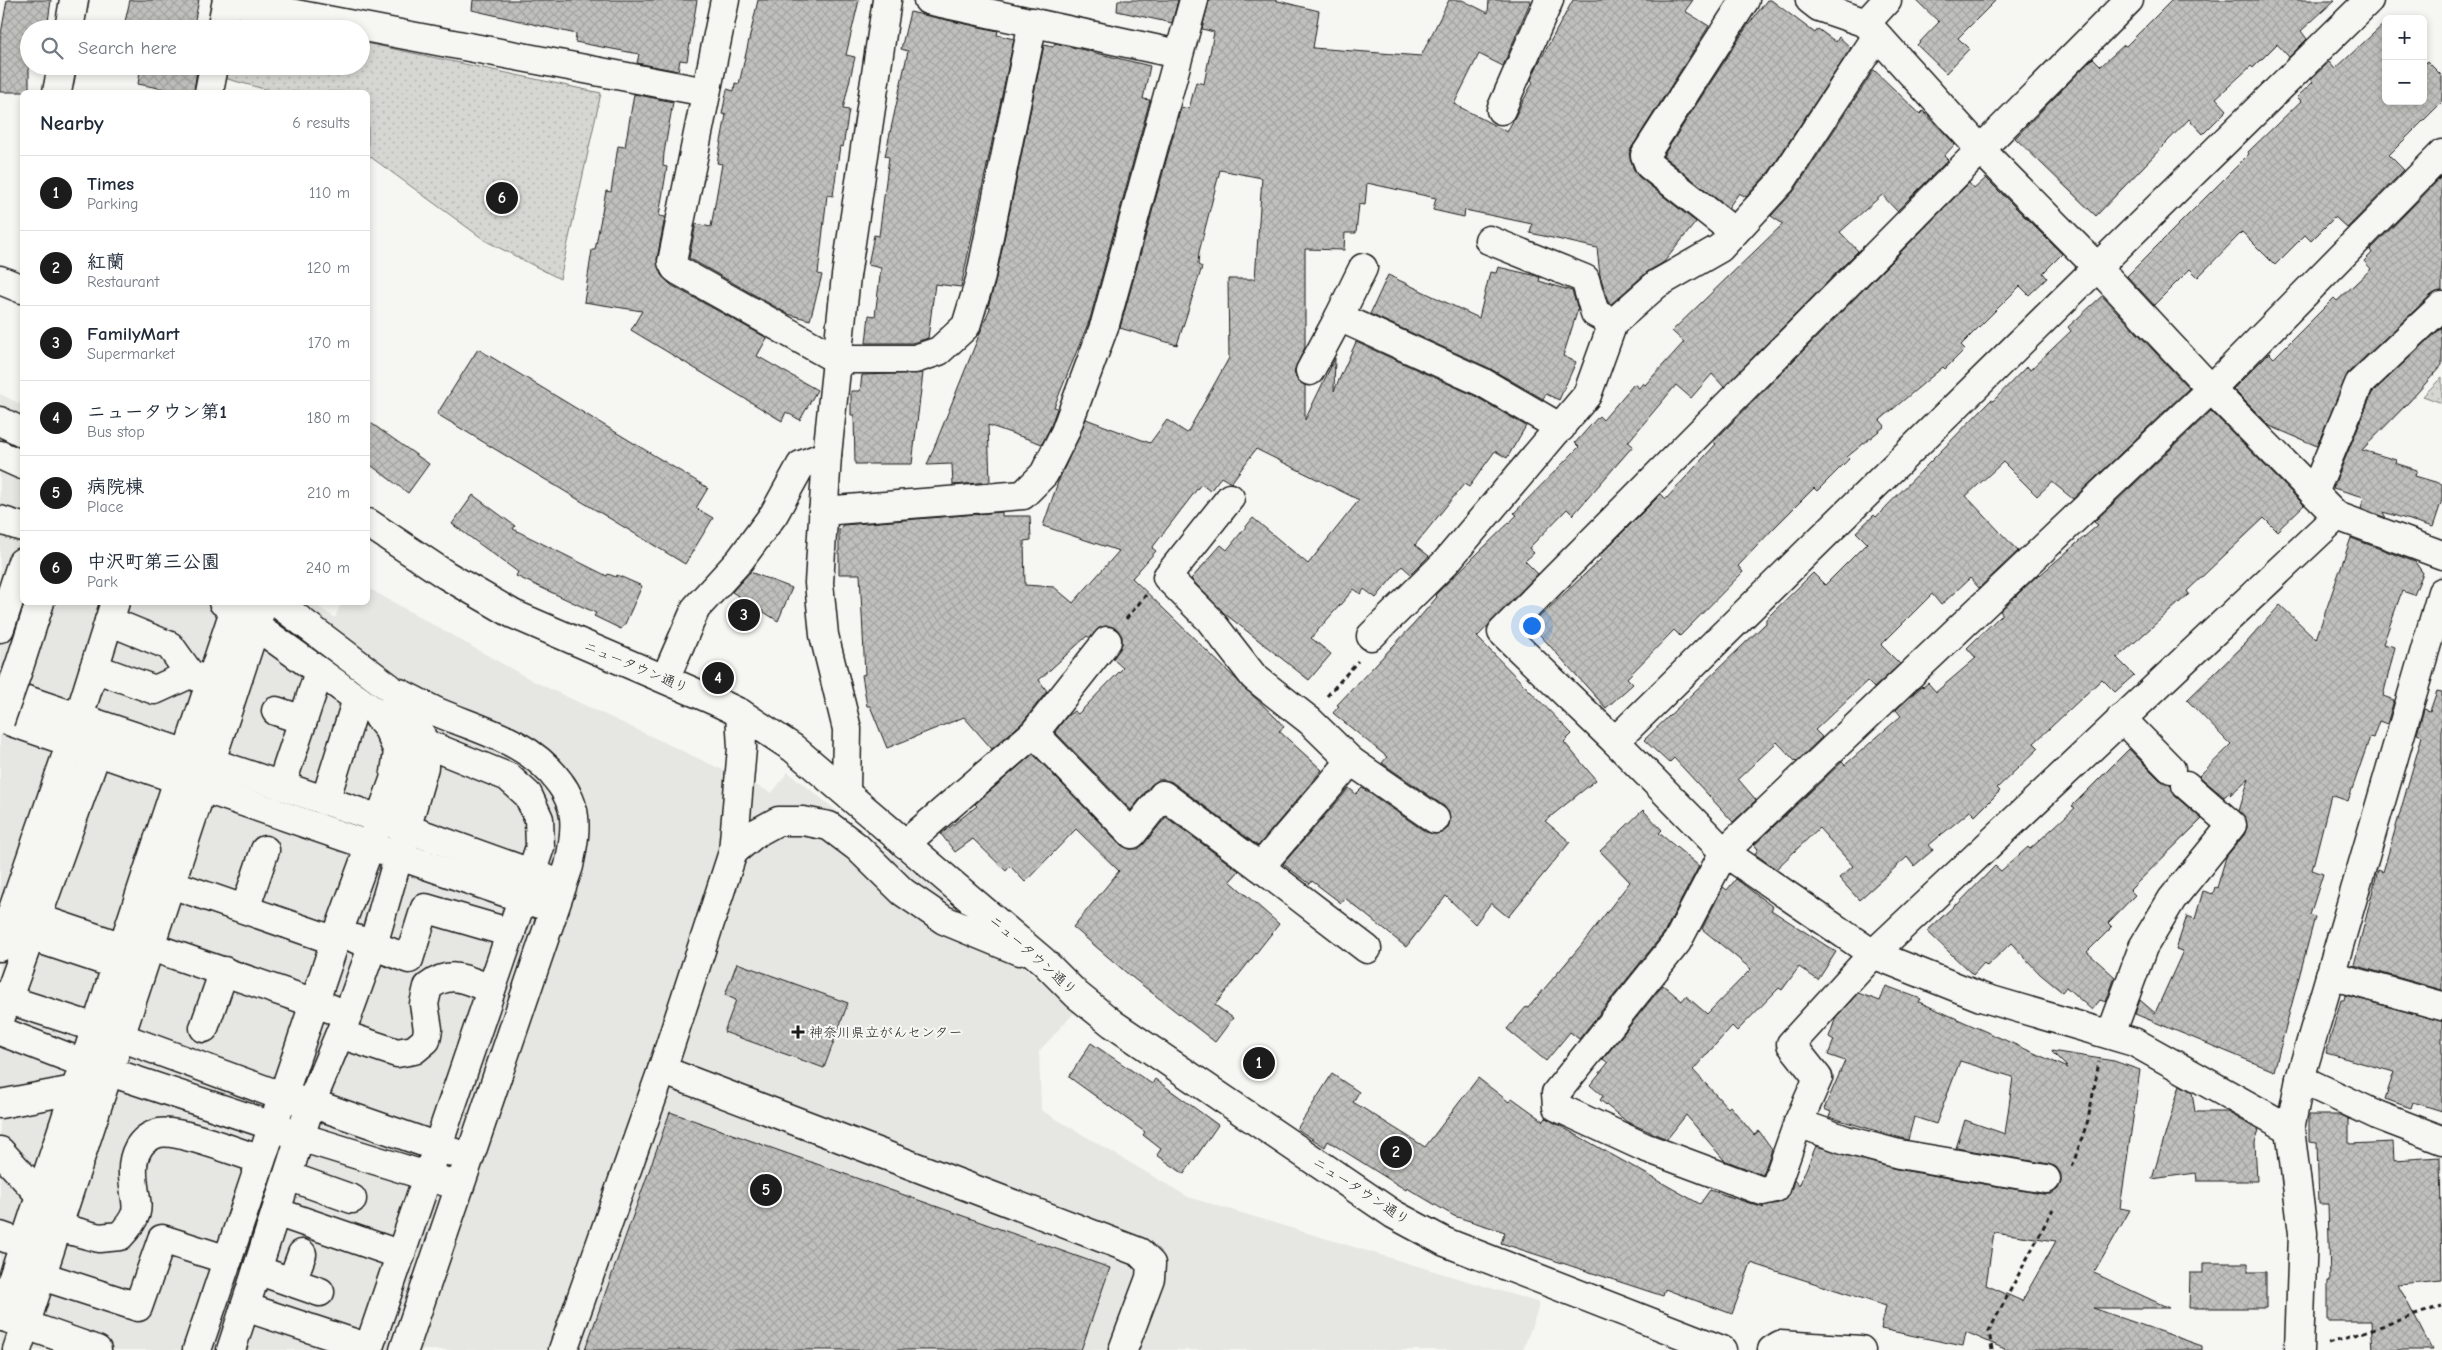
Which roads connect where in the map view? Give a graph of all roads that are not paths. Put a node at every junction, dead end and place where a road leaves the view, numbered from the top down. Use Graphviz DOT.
graph roads {
  1 [pos="74,0"];
  2 [pos="725,0"];
  3 [pos="887,0"];
  4 [pos="928,0"];
  5 [pos="1194,0"];
  6 [pos="1550,0"];
  7 [pos="1746,0"];
  8 [pos="1810,0"];
  9 [pos="1887,0"];
  10 [pos="2129,0"];
  11 [pos="2369,0"];
  12 [pos="227,1"];
  13 [pos="71,20"];
  14 [pos="223,20"];
  15 [pos="327,20"];
  16 [pos="1032,22"];
  17 [pos="370,28"];
  18 [pos="1872,30"];
  19 [pos="1178,54"];
  20 [pos="60,75"];
  21 [pos="212,75"];
  22 [pos="57,90"];
  23 [pos="208,90"];
  24 [pos="706,92"];
  25 [pos="1501,110"];
  26 [pos="1980,149"];
  27 [pos="2442,154"];
  28 [pos="1734,232"];
  29 [pos="1488,240"];
  30 [pos="2097,267"];
  31 [pos="1363,268"];
  32 [pos="2442,306"];
  33 [pos="1339,317"];
  34 [pos="1613,323"];
  35 [pos="836,359"];
  36 [pos="1310,371"];
  37 [pos="2211,389"];
  38 [pos="0,421"];
  39 [pos="1561,428"];
  40 [pos="20,431"];
  41 [pos="0,455"];
  42 [pos="827,455"];
  43 [pos="20,464"];
  44 [pos="2314,493"];
  45 [pos="1230,498"];
  46 [pos="823,511"];
  47 [pos="2337,516"];
  48 [pos="0,520"];
  49 [pos="370,524"];
  50 [pos="20,526"];
  51 [pos="2442,555"];
  52 [pos="20,568"];
  53 [pos="2442,592"];
  54 [pos="39,605"];
  55 [pos="280,605"];
  56 [pos="242,609"];
  57 [pos="112,612"];
  58 [pos="0,628"];
  59 [pos="1107,641"];
  60 [pos="1367,646"];
  61 [pos="94,668"];
  62 [pos="319,672"];
  63 [pos="200,678"];
  64 [pos="664,679"];
  65 [pos="390,688"];
  66 [pos="0,691"];
  67 [pos="366,705"];
  68 [pos="276,711"];
  69 [pos="740,713"];
  70 [pos="2121,718"];
  71 [pos="0,720"];
  72 [pos="303,720"];
  73 [pos="75,730"];
  74 [pos="1034,733"];
  75 [pos="102,739"];
  76 [pos="1615,741"];
  77 [pos="424,743"];
  78 [pos="185,754"];
  79 [pos="1351,761"];
  80 [pos="212,762"];
  81 [pos="177,779"];
  82 [pos="281,786"];
  83 [pos="203,788"];
  84 [pos="846,792"];
  85 [pos="325,801"];
  86 [pos="380,819"];
  87 [pos="1435,819"];
  88 [pos="406,828"];
  89 [pos="905,844"];
  90 [pos="370,846"];
  91 [pos="266,850"];
  92 [pos="733,852"];
  93 [pos="1724,852"];
  94 [pos="398,854"];
  95 [pos="1260,867"];
  96 [pos="146,874"];
  97 [pos="172,884"];
  98 [pos="527,886"];
  99 [pos="558,897"];
  100 [pos="245,909"];
  101 [pos="34,927"];
  102 [pos="511,933"];
  103 [pos="337,937"];
  104 [pos="373,945"];
  105 [pos="0,947"];
  106 [pos="151,947"];
  107 [pos="1367,949"];
  108 [pos="122,950"];
  109 [pos="1873,954"];
  110 [pos="1043,961"];
  111 [pos="224,971"];
  112 [pos="2330,976"];
  113 [pos="491,989"];
  114 [pos="315,1004"];
  115 [pos="2,1005"];
  116 [pos="2442,1006"];
  117 [pos="344,1024"];
  118 [pos="204,1028"];
  119 [pos="0,1031"];
  120 [pos="109,1033"];
  121 [pos="2110,1034"];
  122 [pos="83,1063"];
  123 [pos="662,1070"];
  124 [pos="110,1072"];
  125 [pos="2300,1079"];
  126 [pos="74,1090"];
  127 [pos="284,1097"];
  128 [pos="311,1103"];
  129 [pos="0,1104"];
  130 [pos="1798,1122"];
  131 [pos="273,1126"];
  132 [pos="2290,1129"];
  133 [pos="300,1137"];
  134 [pos="2442,1140"];
  135 [pos="437,1148"];
  136 [pos="0,1151"];
  137 [pos="469,1158"];
  138 [pos="261,1160"];
  139 [pos="334,1162"];
  140 [pos="288,1176"];
  141 [pos="428,1176"];
  142 [pos="460,1186"];
  143 [pos="324,1189"];
  144 [pos="2051,1190"];
  145 [pos="40,1195"];
  146 [pos="352,1199"];
  147 [pos="276,1212"];
  148 [pos="58,1227"];
  149 [pos="12,1240"];
  150 [pos="302,1254"];
  151 [pos="401,1255"];
  152 [pos="228,1260"];
  153 [pos="257,1270"];
  154 [pos="42,1276"];
  155 [pos="292,1281"];
  156 [pos="320,1292"];
  157 [pos="244,1307"];
  158 [pos="0,1316"];
  159 [pos="21,1337"];
  160 [pos="2310,1348"];
  161 [pos="368,1349"];
  162 [pos="98,1350"];
  163 [pos="197,1350"];
  164 [pos="230,1350"];
  165 [pos="404,1350"];
  166 [pos="563,1350"];
  167 [pos="1123,1350"];
  168 [pos="1722,1350"];
  169 [pos="1772,1350"];
  170 [pos="1861,1350"];
  1 -- 13 [label="street"];
  2 -- 24 [label="street"];
  3 -- 35 [label="street"];
  4 -- 16 [label="street"];
  5 -- 19 [label="street"];
  6 -- 25 [label="street"];
  7 -- 28 [label="street"];
  8 -- 18 [label="street"];
  9 -- 18 [label="street"];
  10 -- 26 [label="street"];
  11 -- 30 [label="street"];
  12 -- 14 [label="street"];
  12 -- 15 [label="street"];
  16 -- 19 [label="street"];
  16 -- 35 [label="street"];
  17 -- 24 [label="street"];
  18 -- 26 [label="street"];
  18 -- 28 [label="street"];
  19 -- 46 [label="street"];
  20 -- 22 [label="street"];
  21 -- 23 [label="street"];
  24 -- 35 [label="street"];
  26 -- 30 [label="street"];
  26 -- 76 [label="street"];
  27 -- 37 [label="street"];
  28 -- 34 [label="street"];
  29 -- 34 [label="street"];
  30 -- 37 [label="street"];
  30 -- 76 [label="street"];
  31 -- 33 [label="street"];
  32 -- 44 [label="street"];
  33 -- 36 [label="street"];
  33 -- 39 [label="street"];
  34 -- 39 [label="street"];
  35 -- 42 [label="street"];
  37 -- 44 [label="street"];
  37 -- 93 [label="street"];
  38 -- 40 [label="street"];
  39 -- 60 [label="street"];
  41 -- 43 [label="street"];
  42 -- 46 [label="street"];
  42 -- 64 [label="street"];
  44 -- 47 [label="street"];
  45 -- 79 [label="street"];
  46 -- 84 [label="street"];
  47 -- 51 [label="street"];
  47 -- 70 [label="street"];
  48 -- 50 [label="street"];
  49 -- 64 [label="street, ニュータウン通り"];
  52 -- 58 [label="street"];
  53 -- 112 [label="street"];
  54 -- 71 [label="street, bridge"];
  55 -- 65 [label="street"];
  56 -- 62 [label="street"];
  56 -- 63 [label="street"];
  56 -- 80 [label="street"];
  57 -- 61 [label="street"];
  57 -- 63 [label="street"];
  59 -- 74 [label="street"];
  61 -- 63 [label="street"];
  61 -- 73 [label="street"];
  62 -- 67 [label="street"];
  62 -- 72 [label="street"];
  63 -- 78 [label="street"];
  64 -- 69 [label="street, ニュータウン通り"];
  65 -- 77 [label="street"];
  65 -- 99 [label="street"];
  66 -- 73 [label="street"];
  67 -- 77 [label="street"];
  67 -- 85 [label="street"];
  67 -- 86 [label="street"];
  68 -- 72 [label="street"];
  69 -- 84 [label="street, ニュータウン通り"];
  69 -- 92 [label="street"];
  70 -- 109 [label="street"];
  70 -- 121 [label="street"];
  71 -- 73 [label="street"];
  72 -- 82 [label="street"];
  73 -- 75 [label="street"];
  73 -- 105 [label="street"];
  74 -- 89 [label="street"];
  74 -- 95 [label="street"];
  75 -- 78 [label="street"];
  75 -- 81 [label="street"];
  75 -- 101 [label="street"];
  76 -- 93 [label="street"];
  77 -- 88 [label="street"];
  77 -- 98 [label="street"];
  78 -- 80 [label="street"];
  78 -- 81 [label="street"];
  79 -- 87 [label="street"];
  79 -- 95 [label="street"];
  80 -- 82 [label="street"];
  80 -- 83 [label="street"];
  81 -- 83 [label="street"];
  81 -- 96 [label="street"];
  82 -- 85 [label="street"];
  83 -- 90 [label="street"];
  83 -- 97 [label="street"];
  84 -- 89 [label="street, ニュータウン通り"];
  85 -- 86 [label="street"];
  86 -- 88 [label="street"];
  86 -- 90 [label="street"];
  88 -- 94 [label="street"];
  88 -- 98 [label="street"];
  89 -- 110 [label="street, ニュータウン通り"];
  90 -- 94 [label="street"];
  90 -- 103 [label="street"];
  91 -- 100 [label="street"];
  92 -- 110 [label="street"];
  92 -- 123 [label="street"];
  93 -- 109 [label="street"];
  93 -- 130 [label="street"];
  94 -- 98 [label="street"];
  94 -- 104 [label="street"];
  95 -- 107 [label="street"];
  96 -- 97 [label="street"];
  96 -- 108 [label="street"];
  97 -- 100 [label="street"];
  97 -- 106 [label="street"];
  98 -- 99 [label="street"];
  98 -- 102 [label="street"];
  99 -- 137 [label="street"];
  100 -- 103 [label="street"];
  101 -- 108 [label="street"];
  101 -- 115 [label="street"];
  102 -- 104 [label="street"];
  102 -- 113 [label="street"];
  103 -- 104 [label="street"];
  103 -- 114 [label="street"];
  104 -- 117 [label="street"];
  106 -- 108 [label="street"];
  106 -- 111 [label="street"];
  106 -- 120 [label="street"];
  108 -- 120 [label="street"];
  109 -- 121 [label="street"];
  109 -- 130 [label="street"];
  110 -- 168 [label="street, ニュータウン通り"];
  111 -- 114 [label="street"];
  111 -- 118 [label="street"];
  112 -- 116 [label="street"];
  112 -- 125 [label="street"];
  113 -- 117 [label="street"];
  113 -- 135 [label="street"];
  114 -- 117 [label="street"];
  114 -- 127 [label="street"];
  115 -- 120 [label="street"];
  117 -- 128 [label="street"];
  119 -- 122 [label="street"];
  120 -- 122 [label="street"];
  120 -- 124 [label="street"];
  120 -- 127 [label="street"];
  121 -- 132 [label="street"];
  122 -- 124 [label="street"];
  122 -- 126 [label="street"];
  123 -- 166 [label="street"];
  123 -- 167 [label="street"];
  124 -- 131 [label="street"];
  124 -- 148 [label="street"];
  125 -- 132 [label="street"];
  125 -- 134 [label="street"];
  126 -- 129 [label="street"];
  126 -- 145 [label="street"];
  127 -- 128 [label="street"];
  127 -- 131 [label="street"];
  128 -- 133 [label="street"];
  128 -- 135 [label="street"];
  130 -- 144 [label="street"];
  131 -- 133 [label="street"];
  131 -- 138 [label="street"];
  132 -- 160 [label="street"];
  133 -- 140 [label="street"];
  133 -- 141 [label="street"];
  135 -- 137 [label="street"];
  135 -- 141 [label="street"];
  136 -- 145 [label="street"];
  137 -- 142 [label="street"];
  138 -- 148 [label="street"];
  138 -- 152 [label="street"];
  139 -- 143 [label="street"];
  140 -- 143 [label="street"];
  140 -- 147 [label="street"];
  141 -- 142 [label="street"];
  141 -- 151 [label="street"];
  142 -- 165 [label="street"];
  143 -- 146 [label="street"];
  145 -- 149 [label="street"];
  147 -- 151 [label="street"];
  147 -- 153 [label="street"];
  148 -- 154 [label="street"];
  149 -- 158 [label="street"];
  150 -- 155 [label="street"];
  151 -- 161 [label="street"];
  152 -- 154 [label="street"];
  152 -- 163 [label="street"];
  153 -- 155 [label="street"];
  153 -- 157 [label="street"];
  154 -- 159 [label="street"];
  155 -- 156 [label="street"];
  157 -- 161 [label="street"];
  157 -- 164 [label="street"];
  158 -- 159 [label="street"];
  159 -- 162 [label="street"];
  169 -- 170 [label="street"];
}
